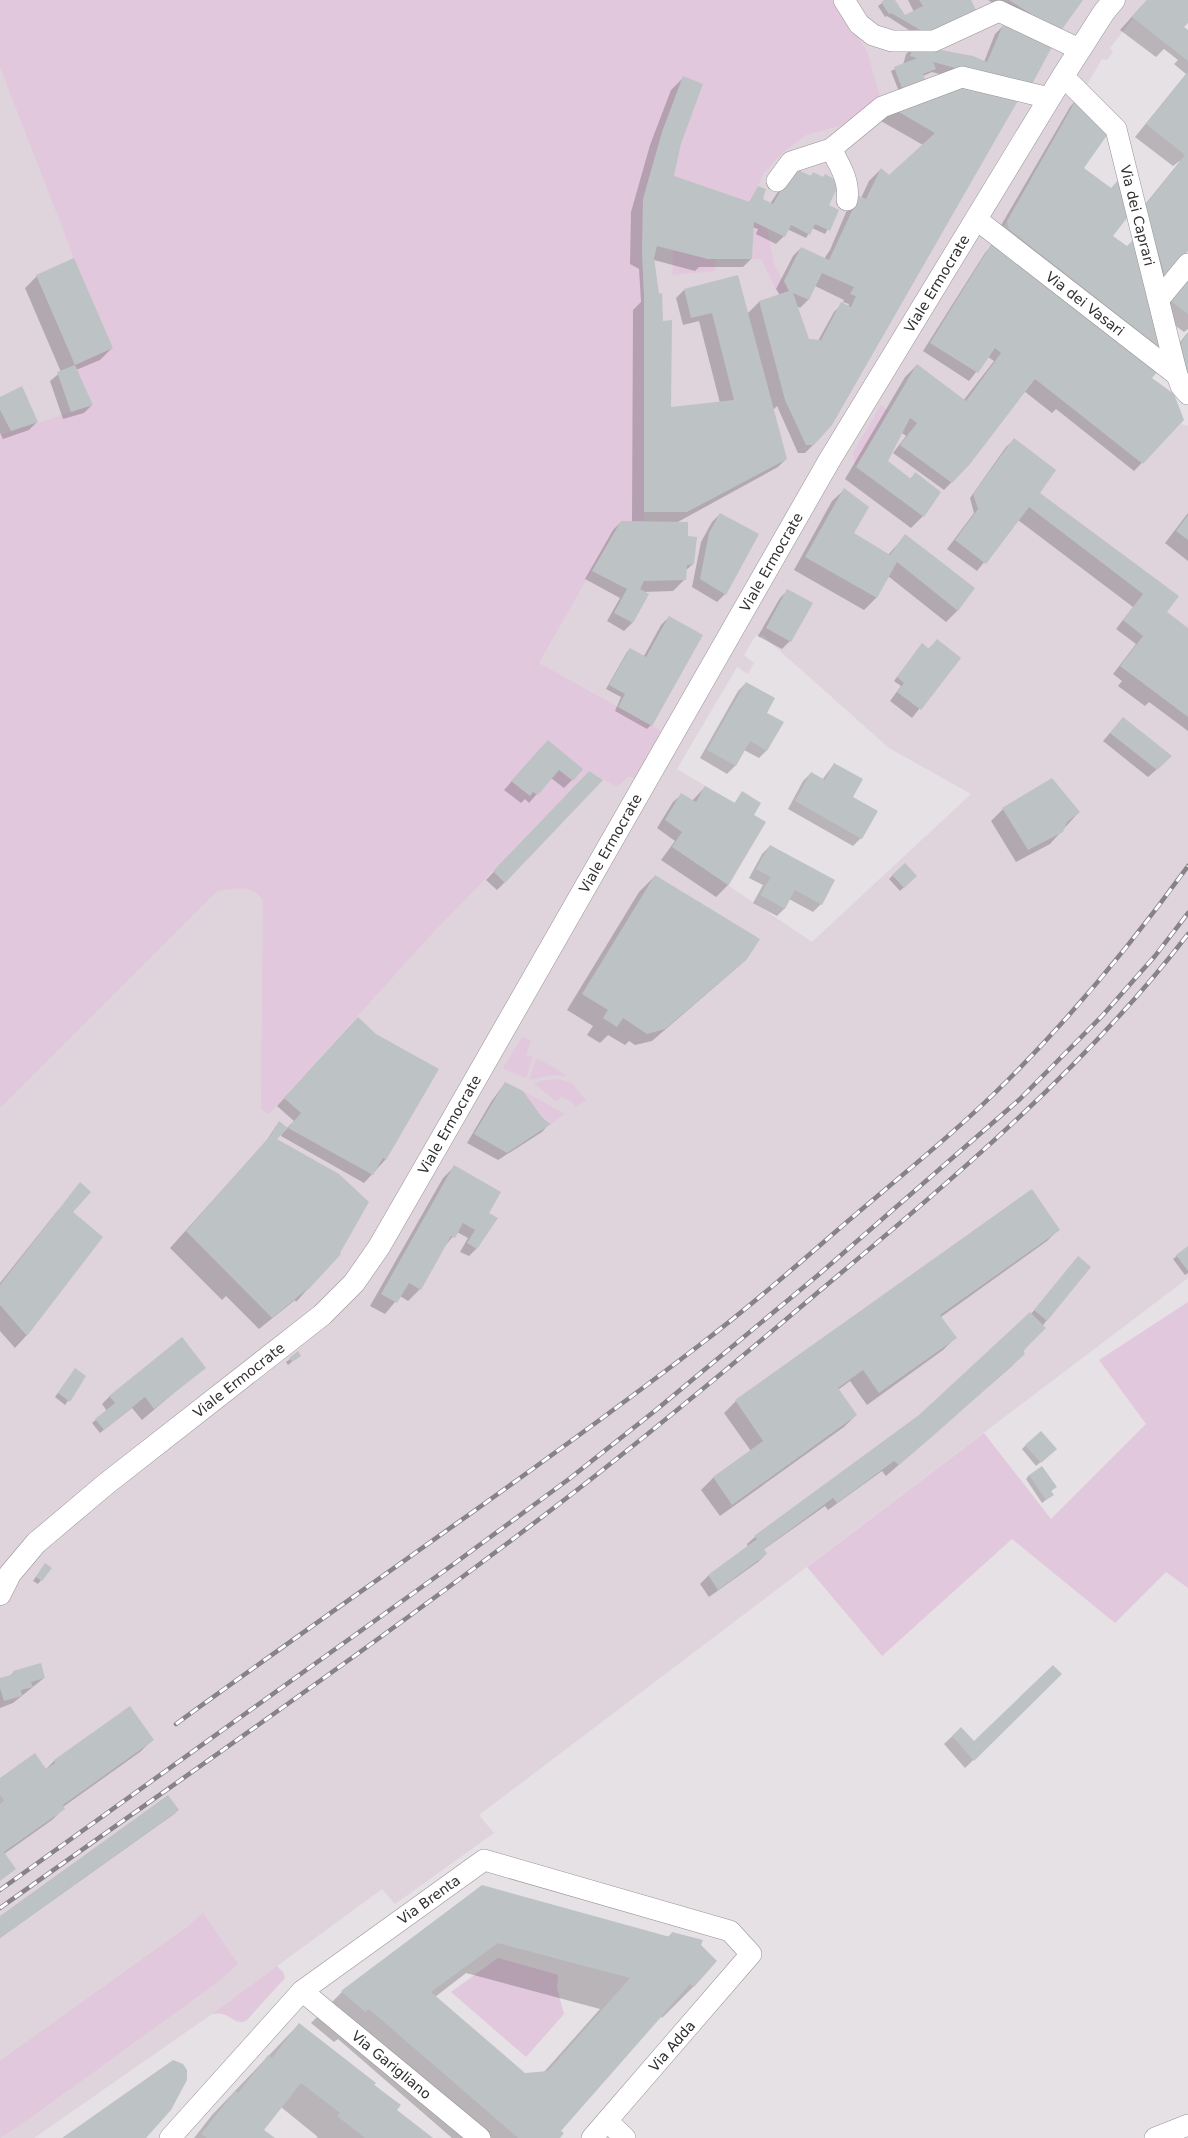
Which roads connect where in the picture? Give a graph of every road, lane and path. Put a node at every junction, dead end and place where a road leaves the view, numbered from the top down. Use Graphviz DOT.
graph roads {
  1 [pos="844,0"];
  2 [pos="1114,0"];
  3 [pos="1079,49"];
  4 [pos="1063,76"];
  5 [pos="1049,98"];
  6 [pos="831,149"];
  7 [pos="777,181"];
  8 [pos="847,200"];
  9 [pos="976,219"];
  10 [pos="1188,264"];
  11 [pos="1159,299"];
  12 [pos="1177,375"];
  13 [pos="1188,394"];
  14 [pos="0,1594"];
  15 [pos="751,1954"];
  16 [pos="302,1991"];
  17 [pos="607,2121"];
  18 [pos="1179,2131"];
  19 [pos="181,2134"];
  20 [pos="480,2138"];
  21 [pos="592,2138"];
  22 [pos="625,2138"];
  23 [pos="1155,2138"];
  1 -- 3 [label="street"];
  2 -- 3 [label="main road, Viale Ermocrate"];
  3 -- 4 [label="main road, Viale Ermocrate"];
  4 -- 5 [label="main road, Viale Ermocrate"];
  4 -- 11 [label="street, Via dei Caprari"];
  5 -- 6 [label="street"];
  5 -- 9 [label="main road, Viale Ermocrate"];
  6 -- 7 [label="street"];
  6 -- 8 [label="street"];
  9 -- 12 [label="street, Via dei Vasari"];
  9 -- 14 [label="main road, Viale Ermocrate"];
  10 -- 11 [label="street"];
  11 -- 12 [label="street, Via dei Caprari"];
  12 -- 13 [label="street, Via dei Vasari"];
  15 -- 16 [label="street, Via Brenta"];
  15 -- 17 [label="street, Via Adda"];
  16 -- 19 [label="street, Via Brenta"];
  16 -- 20 [label="street, Via Garigliano"];
  17 -- 21 [label="street, Via Adda"];
  17 -- 22 [label="street"];
  18 -- 23 [label="street"];
}
